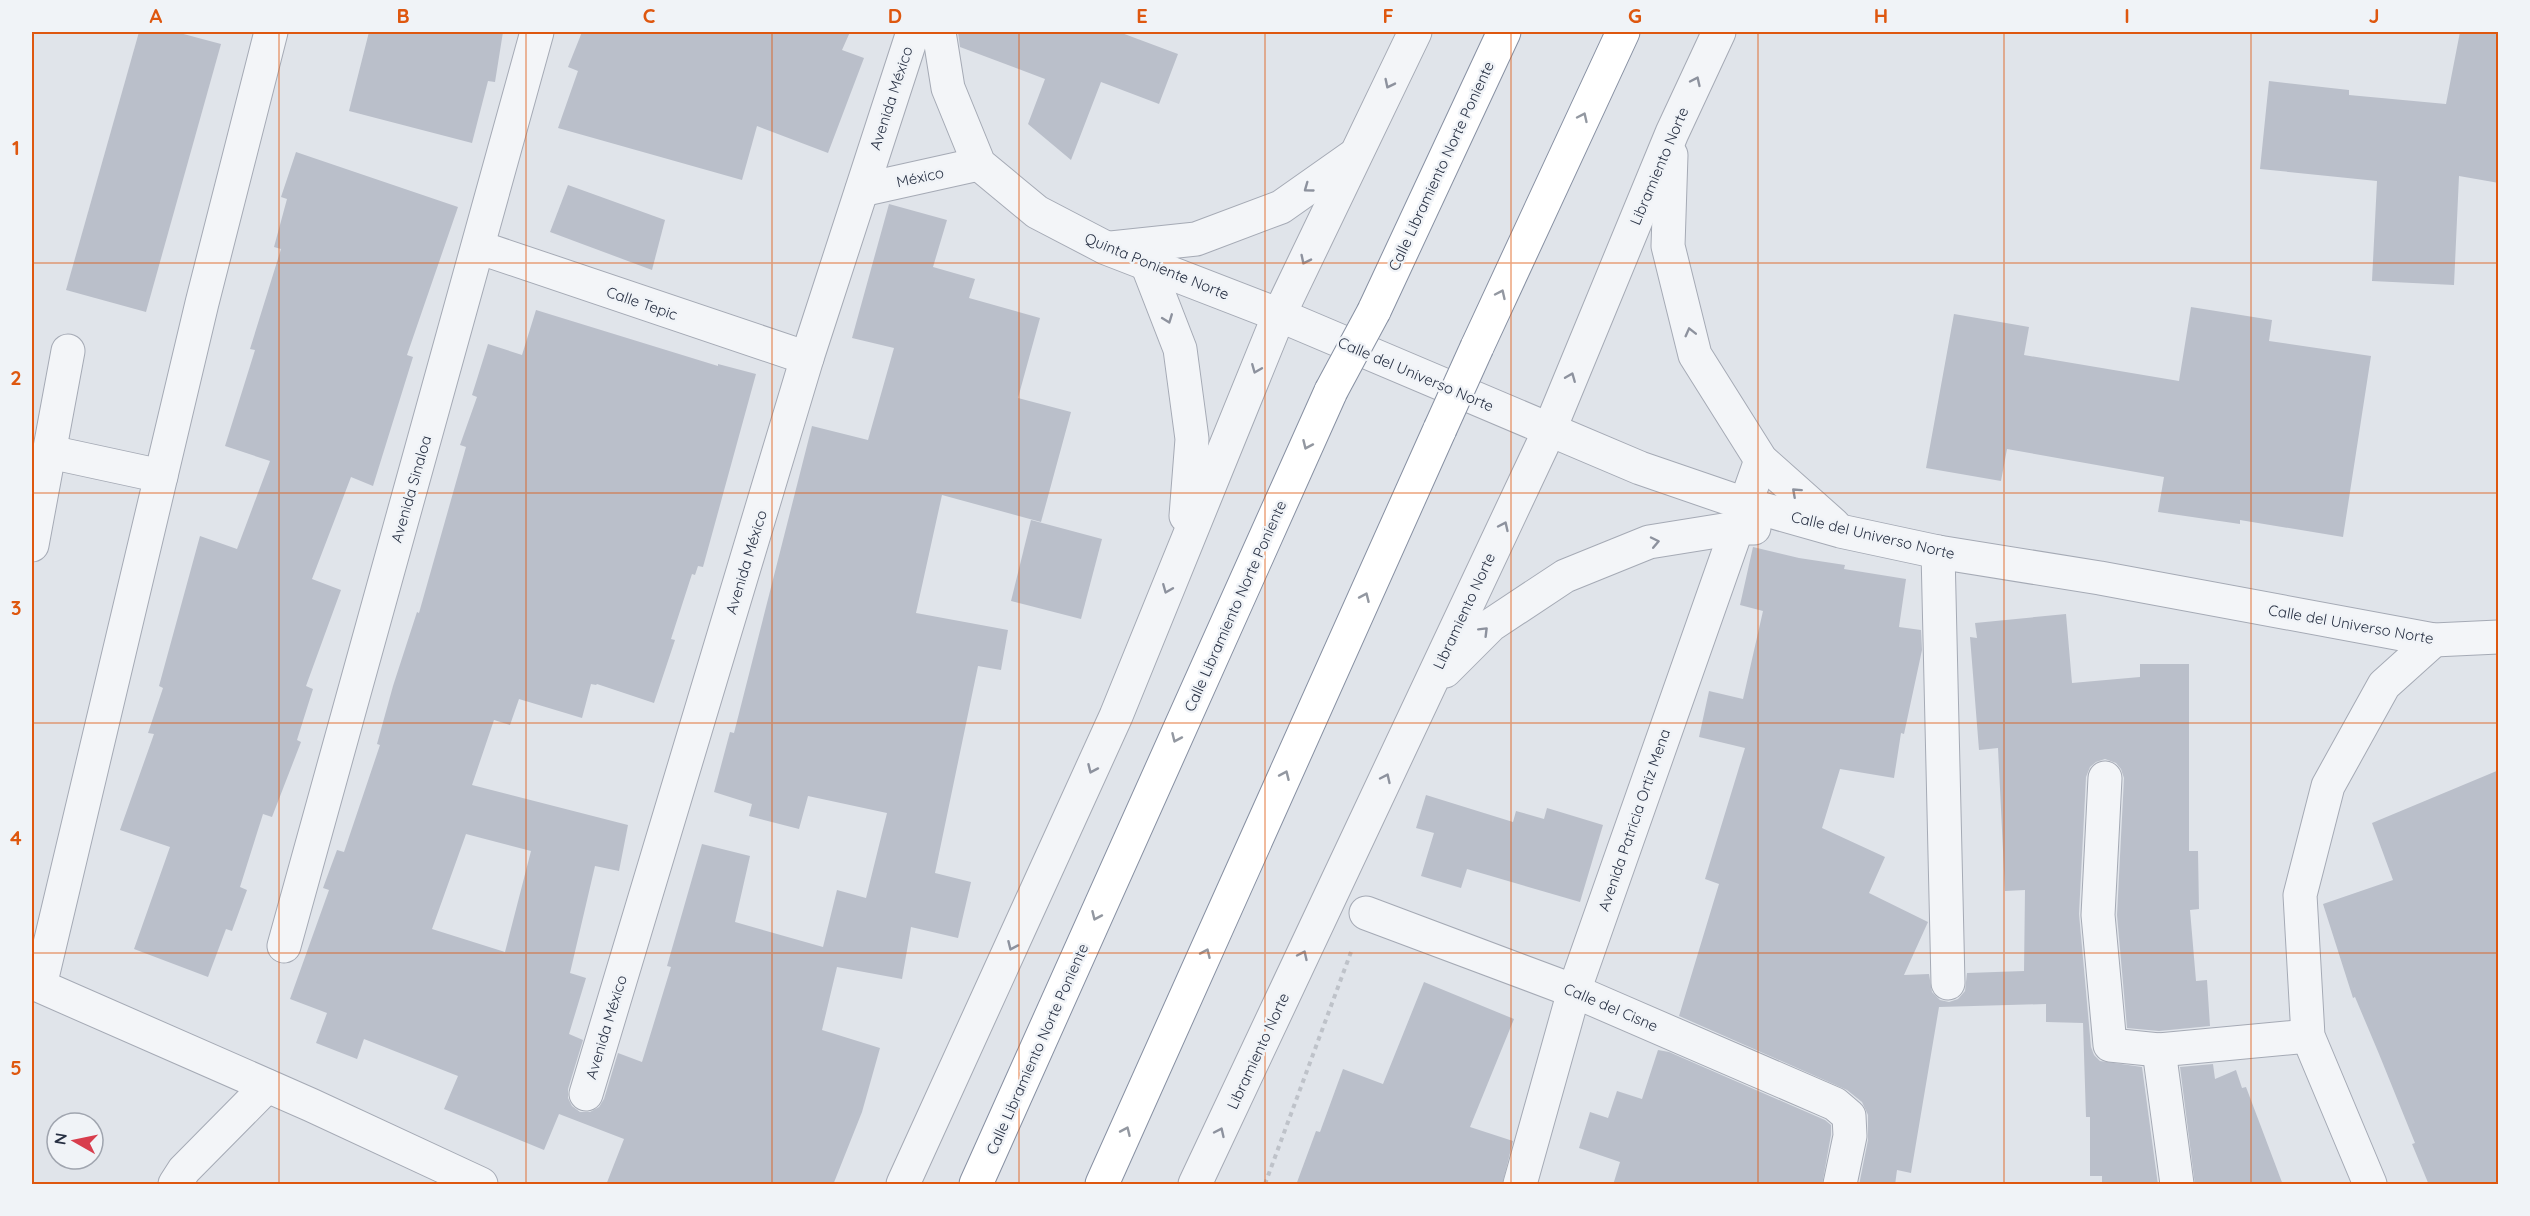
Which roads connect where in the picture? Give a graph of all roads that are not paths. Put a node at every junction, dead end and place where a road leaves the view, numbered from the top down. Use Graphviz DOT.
graph roads {
  1 [pos="271,32"];
  2 [pos="537,32"];
  3 [pos="913,32"];
  4 [pos="939,32"];
  5 [pos="1415,32"];
  6 [pos="1504,32"];
  7 [pos="1623,32"];
  8 [pos="1719,32"];
  9 [pos="1672,133"];
  10 [pos="1356,154"];
  11 [pos="979,165"];
  12 [pos="862,190"];
  13 [pos="478,247"];
  14 [pos="1106,248"];
  15 [pos="1147,264"];
  16 [pos="1279,315"];
  17 [pos="69,351"];
  18 [pos="807,358"];
  19 [pos="1549,431"];
  20 [pos="50,452"];
  21 [pos="1761,460"];
  22 [pos="161,476"];
  23 [pos="1741,516"];
  24 [pos="1840,531"];
  25 [pos="32,545"];
  26 [pos="1184,548"];
  27 [pos="1938,552"];
  28 [pos="2499,637"];
  29 [pos="2434,640"];
  30 [pos="1428,688"];
  31 [pos="2105,778"];
  32 [pos="1366,913"];
  33 [pos="284,946"];
  34 [pos="1948,982"];
  35 [pos="1574,991"];
  36 [pos="2308,1036"];
  37 [pos="2159,1050"];
  38 [pos="267,1086"];
  39 [pos="586,1094"];
  40 [pos="175,1185"];
  41 [pos="481,1185"];
  42 [pos="903,1185"];
  43 [pos="976,1185"];
  44 [pos="1102,1185"];
  45 [pos="1195,1185"];
  46 [pos="1520,1185"];
  47 [pos="1840,1185"];
  48 [pos="2176,1185"];
  49 [pos="2370,1185"];
  1 -- 22 [label="street"];
  2 -- 13 [label="street, Avenida Sinaloa"];
  3 -- 12 [label="street, Avenida México"];
  4 -- 11 [label="street, Quinta Poniente Norte"];
  5 -- 10 [label="street, one-way"];
  6 -- 43 [label="highway, Calle Libramiento Norte Poniente, one-way, bridge"];
  44 -- 7 [label="highway, one-way, bridge"];
  9 -- 8 [label="street, Libramiento Norte, one-way"];
  19 -- 9 [label="street, Libramiento Norte, one-way"];
  21 -- 9 [label="street, one-way"];
  10 -- 14 [label="street, one-way"];
  10 -- 16 [label="street, one-way"];
  11 -- 12 [label="street, México"];
  11 -- 14 [label="street, Quinta Poniente Norte"];
  12 -- 18 [label="street, Avenida México"];
  13 -- 18 [label="street, Calle Tepic"];
  13 -- 33 [label="street, Avenida Sinaloa"];
  14 -- 15 [label="street, Quinta Poniente Norte"];
  15 -- 16 [label="street, Quinta Poniente Norte"];
  15 -- 26 [label="street, one-way"];
  16 -- 19 [label="street, Calle del Universo Norte"];
  16 -- 26 [label="street, one-way"];
  17 -- 20 [label="street"];
  18 -- 39 [label="street, Avenida México"];
  19 -- 23 [label="street, Calle del Universo Norte"];
  30 -- 19 [label="street, Libramiento Norte, one-way"];
  20 -- 22 [label="street"];
  20 -- 25 [label="street"];
  21 -- 23 [label="street, Avenida Patricia Ortiz Mena"];
  24 -- 21 [label="street, one-way"];
  22 -- 38 [label="street"];
  23 -- 24 [label="street, Calle del Universo Norte"];
  30 -- 23 [label="street, one-way"];
  23 -- 35 [label="street, Avenida Patricia Ortiz Mena"];
  24 -- 27 [label="street, Calle del Universo Norte"];
  26 -- 42 [label="street, one-way"];
  27 -- 29 [label="street, Calle del Universo Norte"];
  27 -- 34 [label="street"];
  28 -- 29 [label="street, Calle del Universo Norte"];
  29 -- 36 [label="street"];
  45 -- 30 [label="street, Libramiento Norte, one-way"];
  31 -- 37 [label="street"];
  32 -- 35 [label="street, Calle del Cisne"];
  35 -- 46 [label="street, Avenida Patricia Ortiz Mena"];
  35 -- 47 [label="street, Calle del Cisne"];
  36 -- 37 [label="street"];
  36 -- 49 [label="street"];
  37 -- 48 [label="street"];
  38 -- 40 [label="street"];
  38 -- 41 [label="street"];
}
